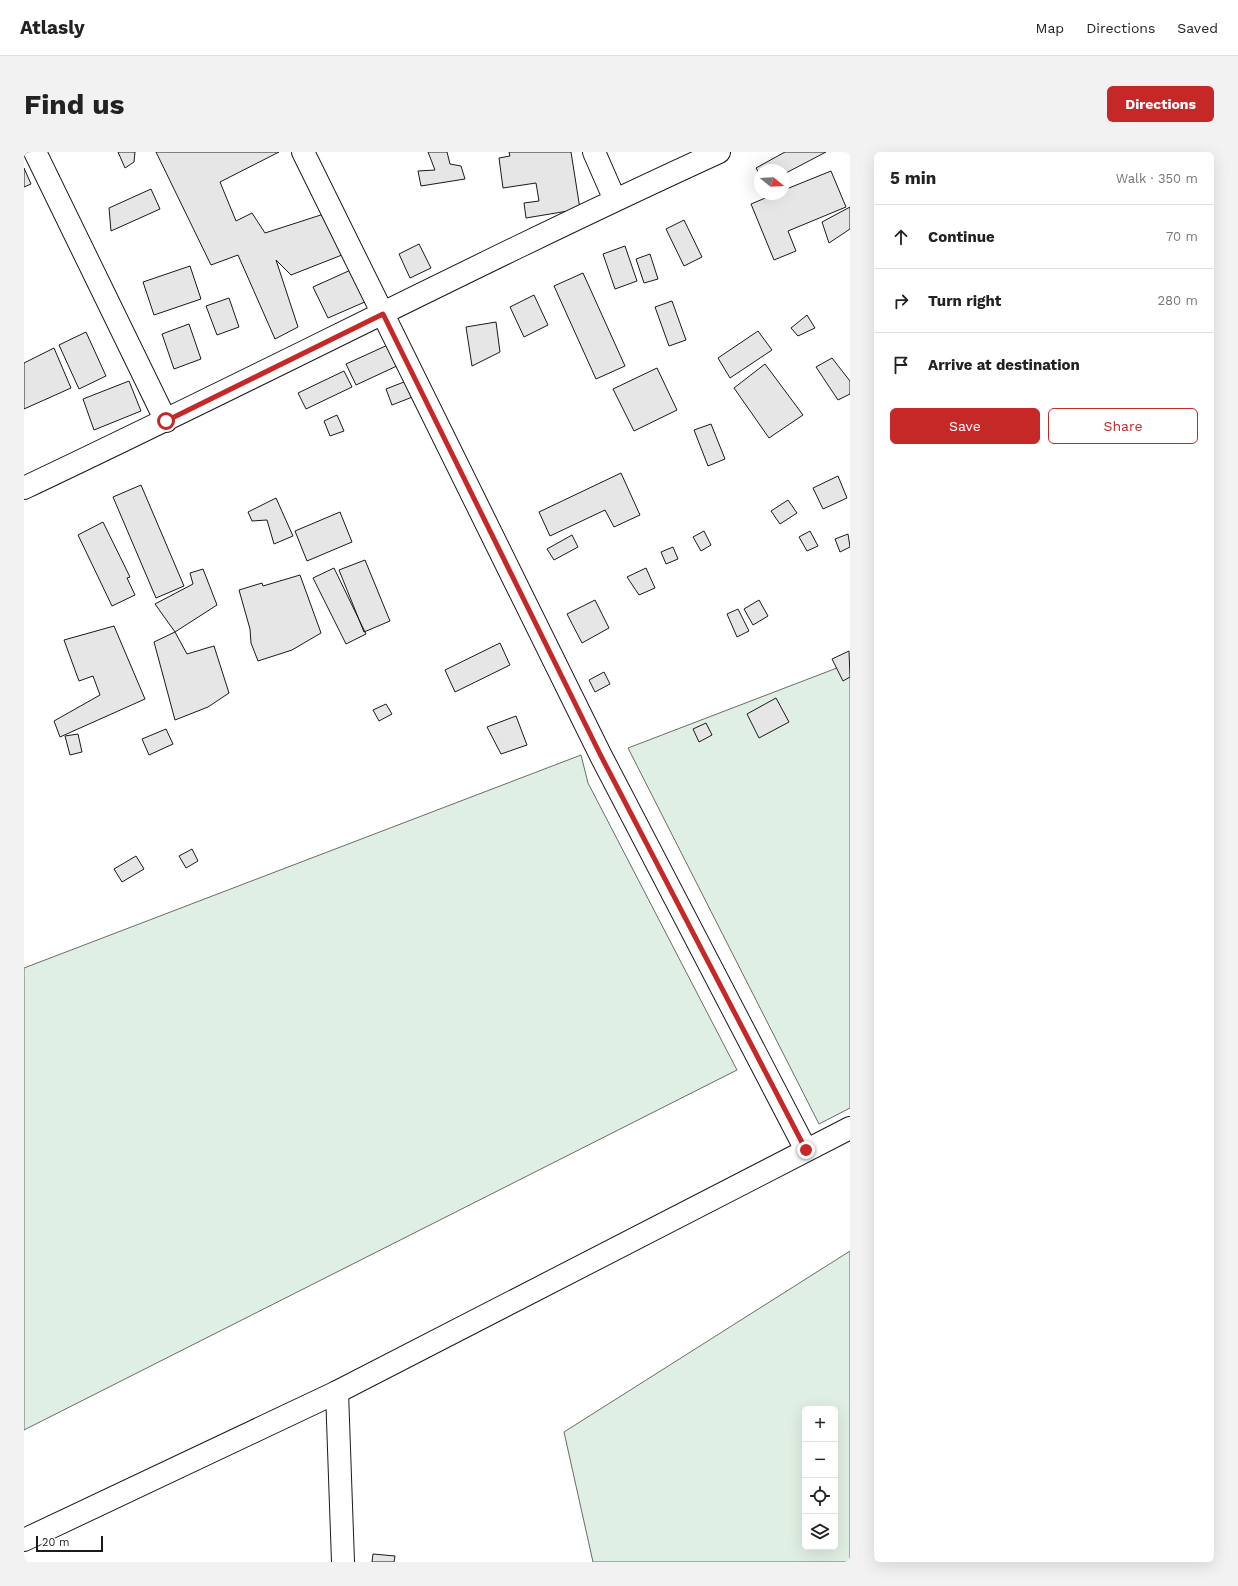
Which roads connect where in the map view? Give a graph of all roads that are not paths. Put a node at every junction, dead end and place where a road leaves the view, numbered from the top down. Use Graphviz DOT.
graph roads {
  1 [pos="35,152"];
  2 [pos="303,152"];
  3 [pos="594,152"];
  4 [pos="719,152"];
  5 [pos="615,200"];
  6 [pos="383,314"];
  7 [pos="166,421"];
  8 [pos="24,488"];
  9 [pos="850,1128"];
  10 [pos="806,1150"];
  11 [pos="337,1392"];
  12 [pos="24,1540"];
  13 [pos="343,1562"];
  1 -- 7 [label="main road"];
  2 -- 6 [label="main road"];
  3 -- 5 [label="main road"];
  4 -- 5 [label="main road"];
  5 -- 6 [label="main road"];
  6 -- 7 [label="main road"];
  6 -- 10 [label="main road"];
  7 -- 8 [label="main road"];
  9 -- 10 [label="main road"];
  10 -- 11 [label="main road"];
  11 -- 12 [label="main road"];
  11 -- 13 [label="main road"];
}
